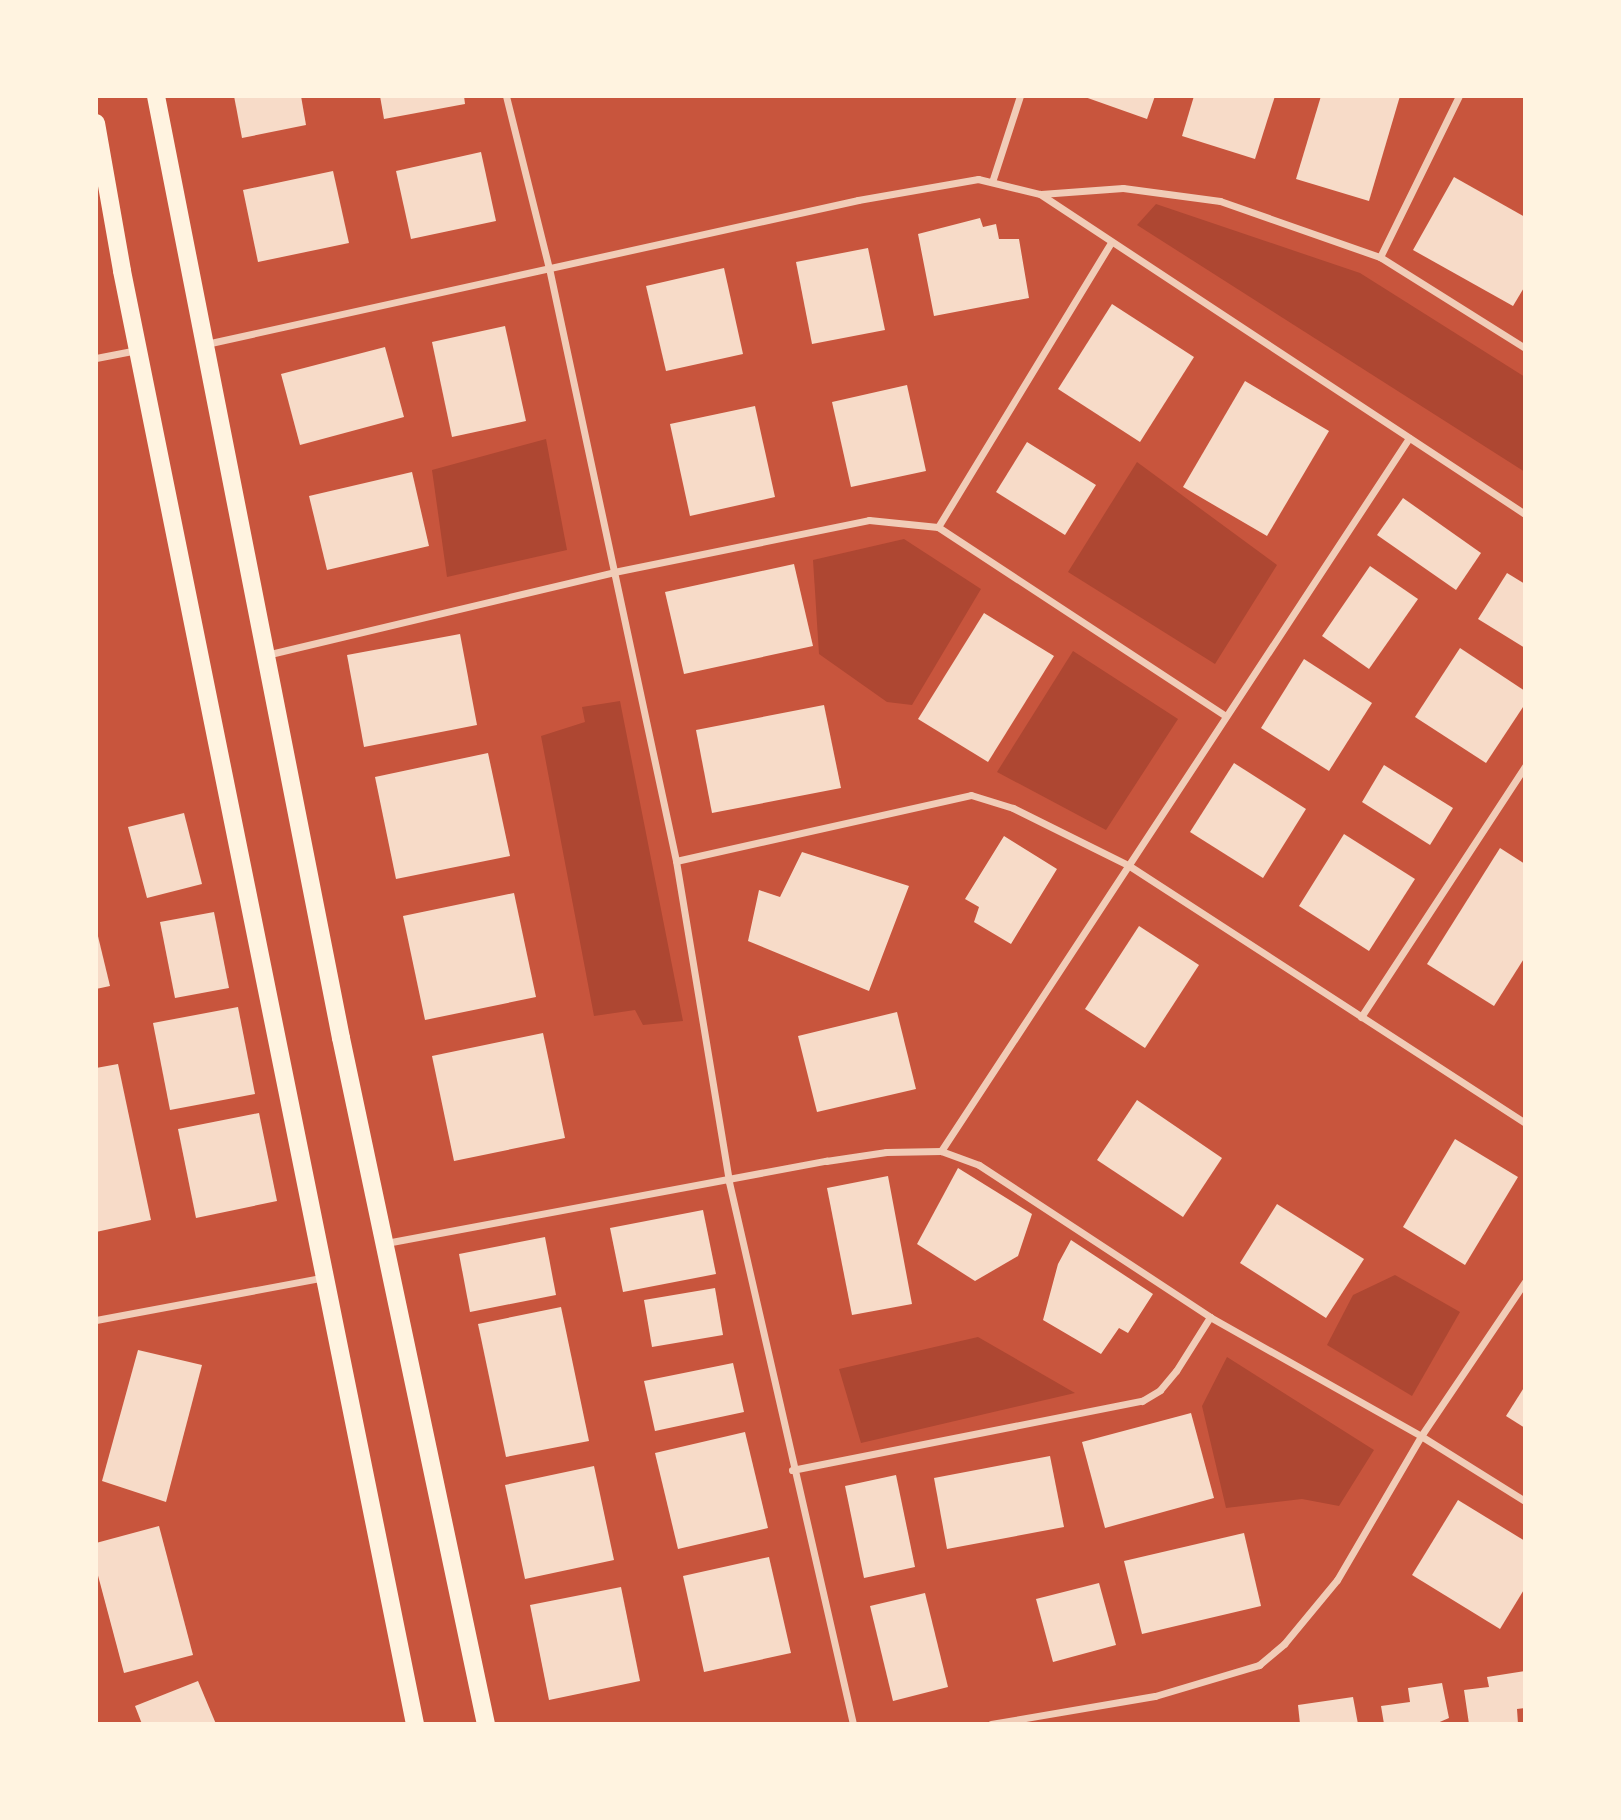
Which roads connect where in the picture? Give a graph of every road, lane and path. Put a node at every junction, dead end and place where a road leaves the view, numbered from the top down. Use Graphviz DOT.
graph roads {
  1 [pos="156,96"];
  2 [pos="506,96"];
  3 [pos="1020,96"];
  4 [pos="1459,96"];
  5 [pos="96,123"];
  6 [pos="992,182"];
  7 [pos="1040,194"];
  8 [pos="1111,243"];
  9 [pos="1380,257"];
  10 [pos="549,268"];
  11 [pos="205,344"];
  12 [pos="1525,348"];
  13 [pos="138,350"];
  14 [pos="96,358"];
  15 [pos="1409,438"];
  16 [pos="1525,514"];
  17 [pos="938,527"];
  18 [pos="614,572"];
  19 [pos="266,655"];
  20 [pos="1226,716"];
  21 [pos="1525,766"];
  22 [pos="676,862"];
  23 [pos="1128,865"];
  24 [pos="1361,1017"];
  25 [pos="1525,1123"];
  26 [pos="941,1151"];
  27 [pos="729,1182"];
  28 [pos="384,1243"];
  29 [pos="326,1277"];
  30 [pos="1525,1282"];
  31 [pos="1210,1317"];
  32 [pos="96,1320"];
  33 [pos="1421,1436"];
  34 [pos="792,1470"];
  35 [pos="1525,1501"];
  36 [pos="1040,1713"];
  37 [pos="415,1724"];
  38 [pos="486,1724"];
  39 [pos="853,1724"];
  40 [pos="991,1724"];
  41 [pos="1042,1724"];
  1 -- 11 [label="main road"];
  2 -- 10 [label="street"];
  3 -- 6 [label="street"];
  4 -- 9 [label="street"];
  5 -- 13 [label="main road"];
  6 -- 7 [label="street"];
  6 -- 10 [label="street"];
  7 -- 8 [label="street"];
  7 -- 9 [label="street"];
  8 -- 15 [label="street"];
  8 -- 17 [label="street"];
  9 -- 12 [label="street"];
  10 -- 11 [label="street"];
  10 -- 18 [label="street"];
  11 -- 19 [label="main road"];
  13 -- 14 [label="street"];
  13 -- 29 [label="main road"];
  15 -- 16 [label="street"];
  15 -- 20 [label="street"];
  17 -- 18 [label="street"];
  17 -- 20 [label="street"];
  18 -- 19 [label="street"];
  18 -- 22 [label="street"];
  19 -- 28 [label="main road"];
  20 -- 23 [label="street"];
  21 -- 24 [label="street"];
  22 -- 23 [label="street"];
  22 -- 27 [label="street"];
  23 -- 24 [label="street"];
  23 -- 26 [label="street"];
  24 -- 25 [label="street"];
  26 -- 27 [label="street"];
  26 -- 31 [label="street"];
  27 -- 28 [label="street"];
  27 -- 34 [label="street"];
  28 -- 38 [label="main road"];
  29 -- 32 [label="street"];
  29 -- 37 [label="main road"];
  30 -- 33 [label="street"];
  31 -- 33 [label="street"];
  31 -- 34 [label="street"];
  33 -- 35 [label="street"];
  33 -- 36 [label="street"];
  34 -- 39 [label="street"];
  36 -- 40 [label="street"];
  36 -- 41 [label="street"];
}
